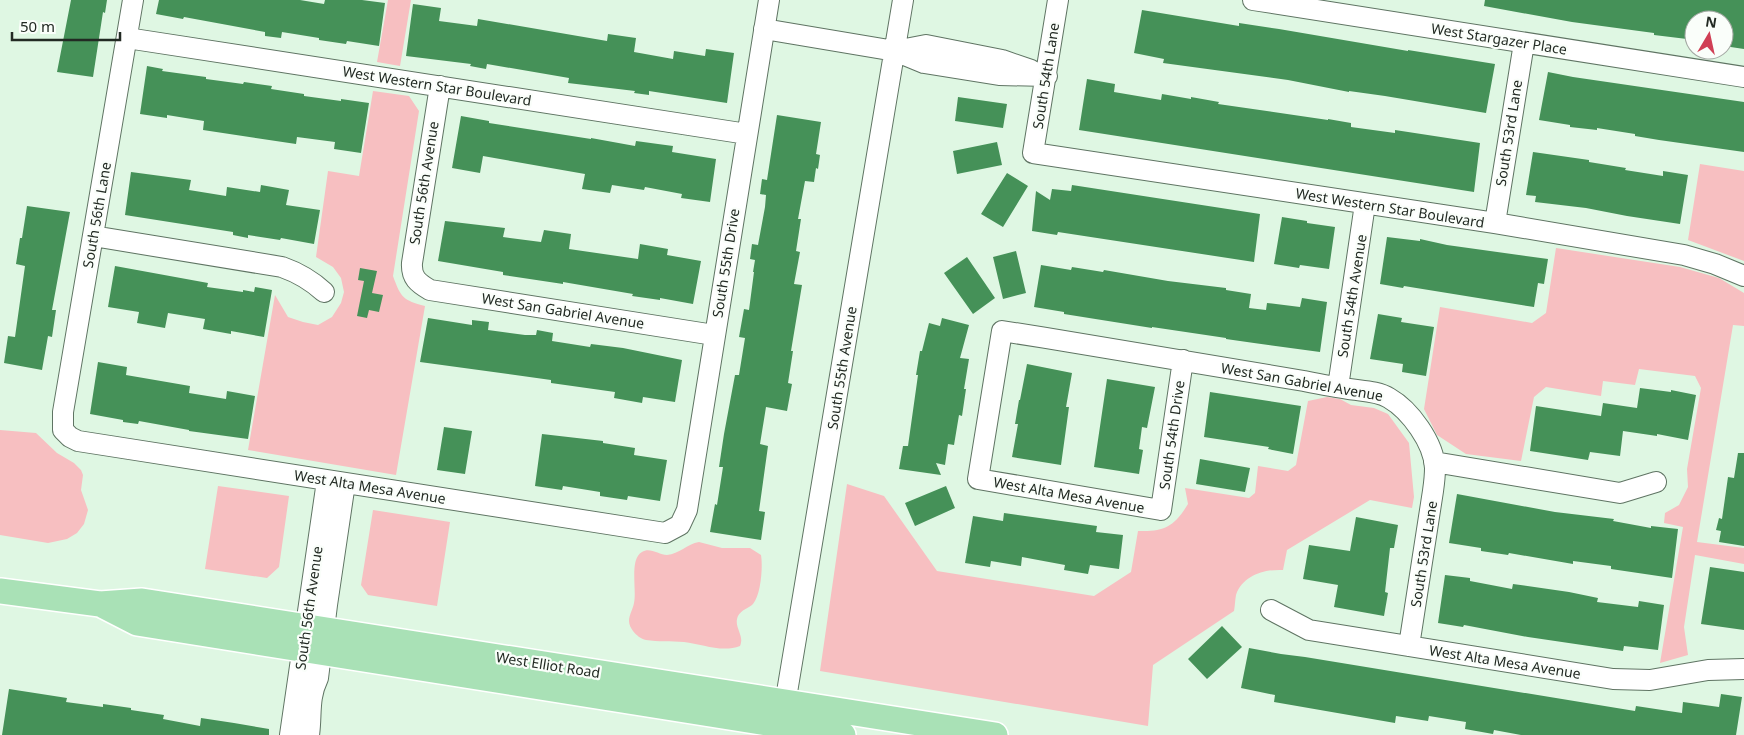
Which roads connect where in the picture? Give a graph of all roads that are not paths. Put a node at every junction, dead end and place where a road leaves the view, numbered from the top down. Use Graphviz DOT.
graph roads {
  1 [pos="133,0"];
  2 [pos="769,0"];
  3 [pos="903,0"];
  4 [pos="1058,0"];
  5 [pos="1253,0"];
  6 [pos="764,30"];
  7 [pos="127,38"];
  8 [pos="1524,43"];
  9 [pos="894,51"];
  10 [pos="1047,76"];
  11 [pos="1744,77"];
  12 [pos="440,86"];
  13 [pos="747,134"];
  14 [pos="1033,153"];
  15 [pos="1366,204"];
  16 [pos="1496,224"];
  17 [pos="93,236"];
  18 [pos="1744,276"];
  19 [pos="414,279"];
  20 [pos="324,292"];
  21 [pos="714,335"];
  22 [pos="1183,360"];
  23 [pos="1338,387"];
  24 [pos="63,430"];
  25 [pos="1434,462"];
  26 [pos="978,480"];
  27 [pos="336,482"];
  28 [pos="1656,482"];
  29 [pos="1161,510"];
  30 [pos="680,524"];
  31 [pos="0,591"];
  32 [pos="1271,610"];
  33 [pos="313,640"];
  34 [pos="1410,646"];
  35 [pos="1744,669"];
  36 [pos="782,721"];
  37 [pos="301,727"];
  38 [pos="843,735"];
  39 [pos="995,735"];
  1 -- 7 [label="street, South 56th Lane"];
  2 -- 6 [label="street, South 55th Drive"];
  3 -- 9 [label="street, South 55th Avenue"];
  4 -- 10 [label="street, South 54th Lane"];
  5 -- 8 [label="street, West Stargazer Place"];
  6 -- 9 [label="street"];
  6 -- 13 [label="street, South 55th Drive"];
  7 -- 12 [label="street, West Western Star Boulevard"];
  7 -- 17 [label="street, South 56th Lane"];
  8 -- 11 [label="street, West Stargazer Place"];
  8 -- 16 [label="street, South 53rd Lane"];
  9 -- 10 [label="street"];
  9 -- 36 [label="street, South 55th Avenue"];
  10 -- 14 [label="street, South 54th Lane"];
  12 -- 13 [label="street, West Western Star Boulevard"];
  12 -- 19 [label="street, South 56th Avenue"];
  13 -- 21 [label="street, South 55th Drive"];
  14 -- 15 [label="street, West Western Star Boulevard"];
  15 -- 16 [label="street, West Western Star Boulevard"];
  15 -- 23 [label="street, South 54th Avenue"];
  16 -- 18 [label="street, West Western Star Boulevard"];
  17 -- 20 [label="street"];
  17 -- 24 [label="street, South 56th Lane"];
  19 -- 21 [label="street, West San Gabriel Avenue"];
  21 -- 30 [label="street, South 55th Drive"];
  22 -- 23 [label="street, West San Gabriel Avenue"];
  22 -- 26 [label="street, West San Gabriel Avenue"];
  22 -- 29 [label="street, South 54th Drive"];
  23 -- 25 [label="street, West San Gabriel Avenue"];
  24 -- 27 [label="street, West Alta Mesa Avenue"];
  25 -- 28 [label="street"];
  25 -- 34 [label="street, South 53rd Lane"];
  26 -- 29 [label="street, West Alta Mesa Avenue"];
  27 -- 30 [label="street, West Alta Mesa Avenue"];
  27 -- 33 [label="street, South 56th Avenue"];
  31 -- 33 [label="main road, West Elliot Road"];
  32 -- 34 [label="street, West Alta Mesa Avenue"];
  33 -- 36 [label="main road, West Elliot Road"];
  33 -- 37 [label="street, South 56th Avenue"];
  33 -- 37 [label="street, South 56th Avenue"];
  34 -- 35 [label="street, West Alta Mesa Avenue"];
  36 -- 38 [label="main road, West Elliot Road"];
  36 -- 39 [label="main road, West Elliot Road"];
}
